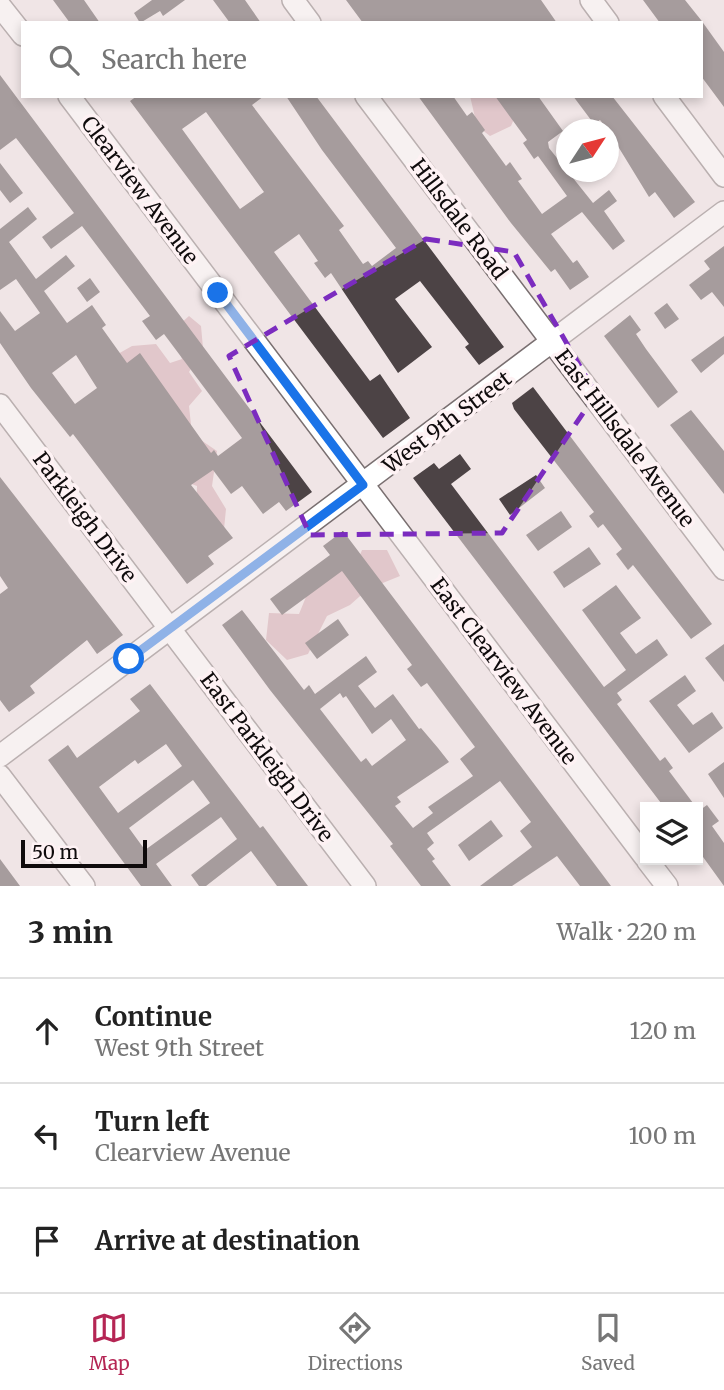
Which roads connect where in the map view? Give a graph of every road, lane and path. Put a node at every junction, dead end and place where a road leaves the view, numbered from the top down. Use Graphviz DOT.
graph roads {
  1 [pos="293,0"];
  2 [pos="591,0"];
  3 [pos="0,6"];
  4 [pos="309,21"];
  5 [pos="607,21"];
  6 [pos="21,32"];
  7 [pos="71,98"];
  8 [pos="368,98"];
  9 [pos="666,98"];
  10 [pos="724,176"];
  11 [pos="724,212"];
  12 [pos="552,341"];
  13 [pos="0,405"];
  14 [pos="363,485"];
  15 [pos="724,569"];
  16 [pos="170,629"];
  17 [pos="0,756"];
  18 [pos="0,776"];
  19 [pos="640,851"];
  20 [pos="651,865"];
  21 [pos="84,886"];
  22 [pos="365,886"];
  23 [pos="667,886"];
  1 -- 4 [label="street"];
  2 -- 5 [label="street"];
  3 -- 6 [label="street"];
  7 -- 14 [label="street, Clearview Avenue"];
  8 -- 12 [label="street, Hillsdale Road"];
  9 -- 10 [label="street"];
  11 -- 12 [label="street, West 9th Street"];
  12 -- 14 [label="street, West 9th Street"];
  12 -- 15 [label="street, East Hillsdale Avenue"];
  13 -- 16 [label="street, Parkleigh Drive"];
  14 -- 16 [label="street, West 9th Street"];
  14 -- 19 [label="street, East Clearview Avenue"];
  16 -- 17 [label="street, West 9th Street"];
  16 -- 22 [label="street, East Parkleigh Drive"];
  18 -- 21 [label="street"];
  20 -- 23 [label="street, East Clearview Avenue"];
}
